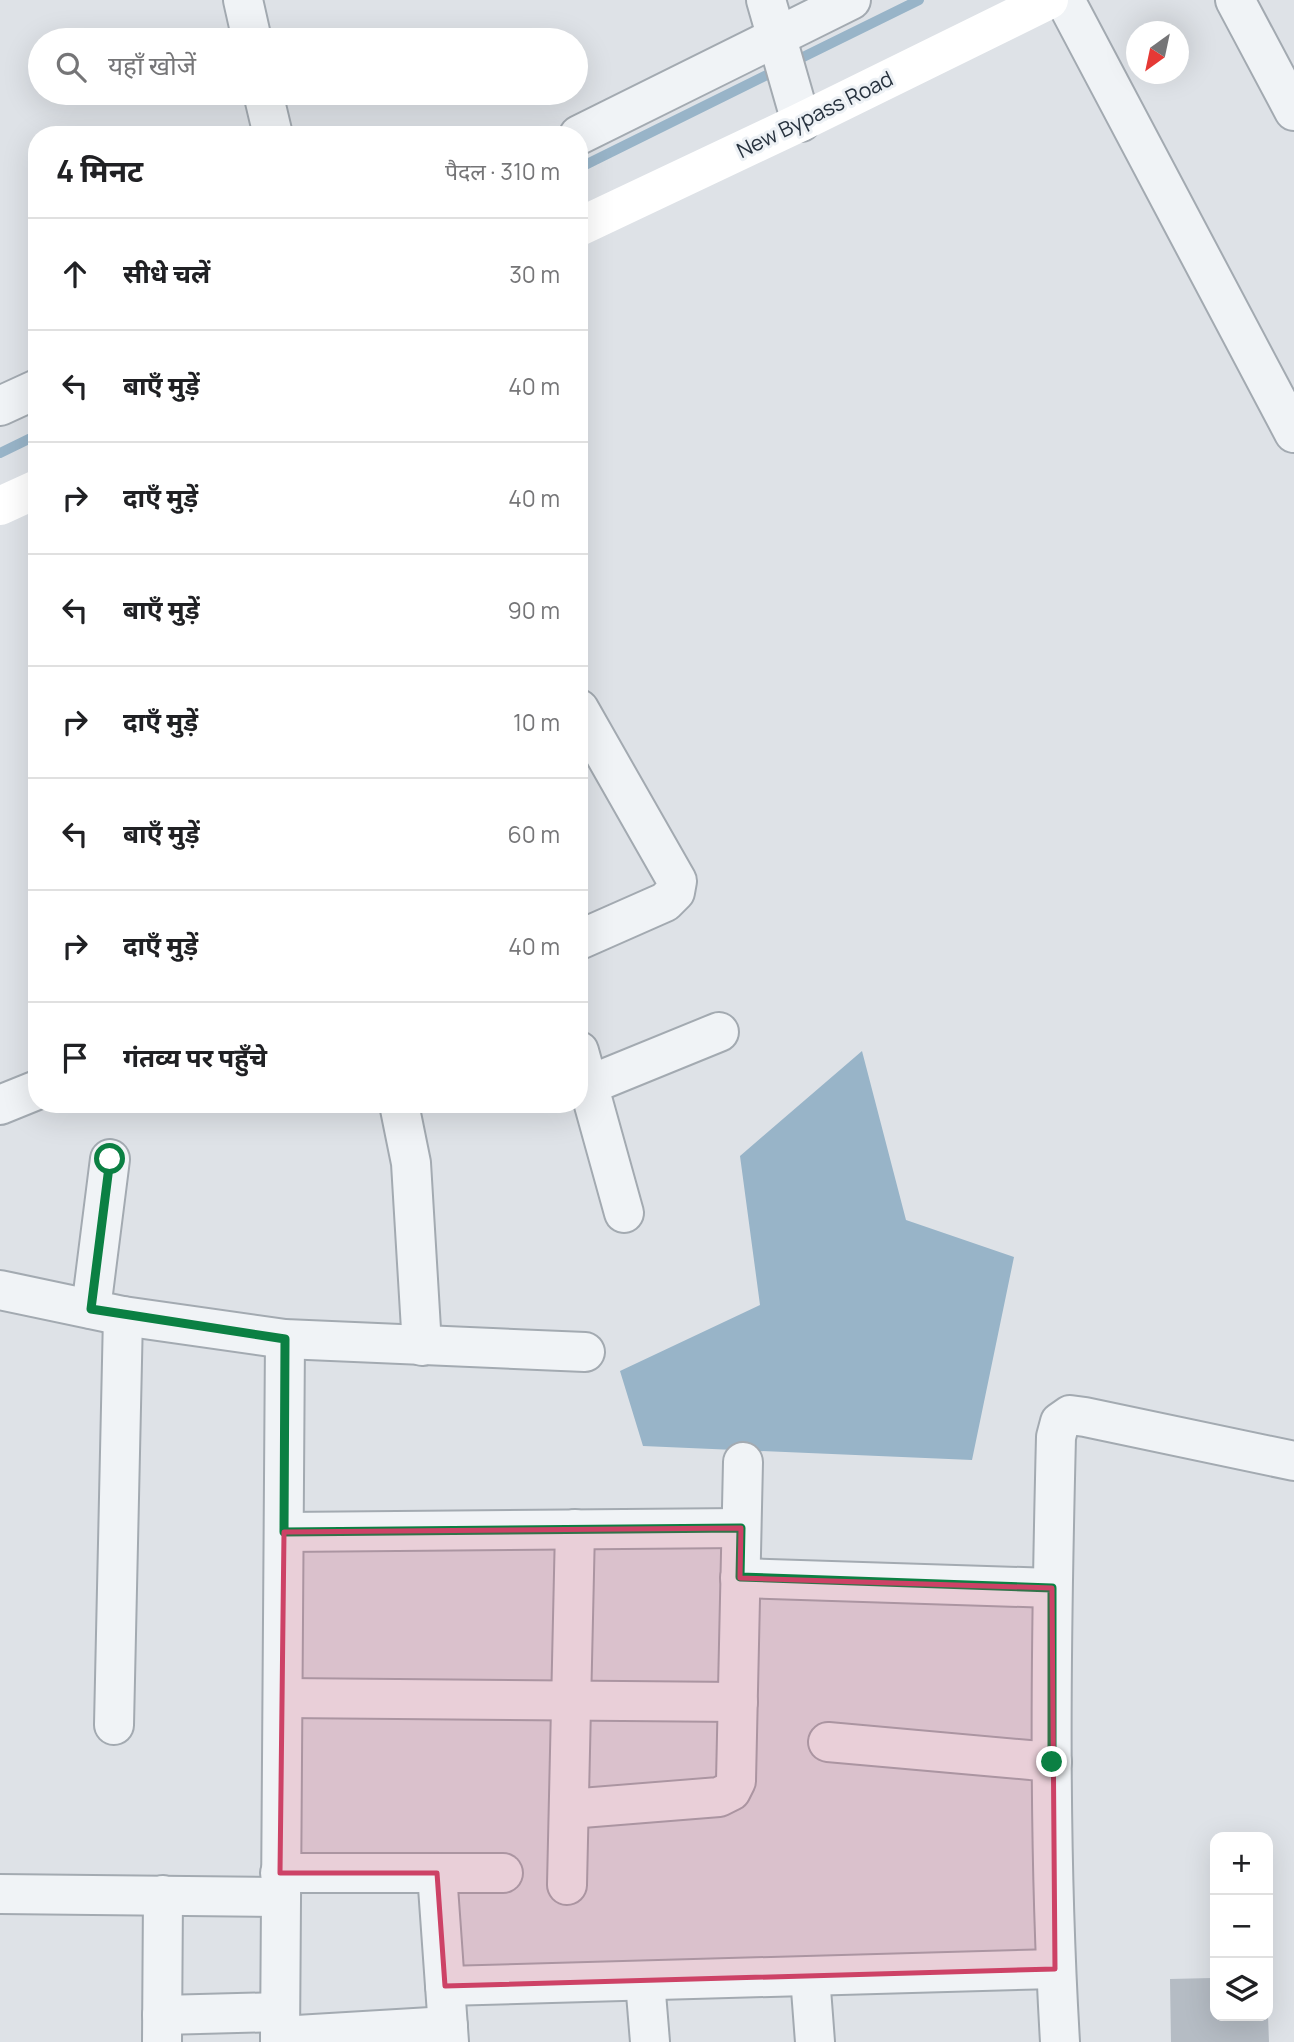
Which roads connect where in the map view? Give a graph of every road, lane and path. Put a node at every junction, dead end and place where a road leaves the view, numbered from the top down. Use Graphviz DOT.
graph roads {
  1 [pos="243,0"];
  2 [pos="766,0"];
  3 [pos="851,0"];
  4 [pos="1049,0"];
  5 [pos="1065,0"];
  6 [pos="1235,0"];
  7 [pos="1000,11"];
  8 [pos="249,28"];
  9 [pos="783,58"];
  10 [pos="267,105"];
  11 [pos="1294,111"];
  12 [pos="801,122"];
  13 [pos="271,126"];
  14 [pos="588,132"];
  15 [pos="588,223"];
  16 [pos="28,393"];
  17 [pos="0,406"];
  18 [pos="1294,433"];
  19 [pos="28,493"];
  20 [pos="0,506"];
  21 [pos="588,725"];
  22 [pos="588,936"];
  23 [pos="719,1032"];
  24 [pos="588,1067"];
  25 [pos="588,1082"];
  26 [pos="28,1094"];
  27 [pos="0,1105"];
  28 [pos="401,1113"];
  29 [pos="110,1159"];
  30 [pos="624,1213"];
  31 [pos="0,1290"];
  32 [pos="107,1313"];
  33 [pos="285,1339"];
  34 [pos="422,1346"];
  35 [pos="585,1352"];
  36 [pos="743,1461"];
  37 [pos="1294,1461"];
  38 [pos="741,1528"];
  39 [pos="575,1530"];
  40 [pos="284,1532"];
  41 [pos="740,1577"];
  42 [pos="1052,1588"];
  43 [pos="284,1698"];
  44 [pos="572,1699"];
  45 [pos="738,1702"];
  46 [pos="114,1725"];
  47 [pos="828,1742"];
  48 [pos="1052,1762"];
  49 [pos="569,1809"];
  50 [pos="436,1872"];
  51 [pos="503,1873"];
  52 [pos="280,1885"];
  53 [pos="567,1885"];
  54 [pos="0,1894"];
  55 [pos="163,1895"];
  56 [pos="1055,1969"];
  57 [pos="810,1976"];
  58 [pos="645,1981"];
  59 [pos="445,1986"];
  60 [pos="162,2029"];
  61 [pos="280,2030"];
  62 [pos="448,2034"];
  63 [pos="650,2042"];
  64 [pos="815,2042"];
  65 [pos="1060,2042"];
  1 -- 8 [label="street"];
  2 -- 9 [label="street"];
  3 -- 9 [label="street"];
  4 -- 7 [label="main road, New Bypass Road"];
  5 -- 18 [label="street"];
  6 -- 11 [label="street"];
  7 -- 12 [label="main road, New Bypass Road"];
  9 -- 12 [label="street"];
  9 -- 14 [label="street"];
  10 -- 13 [label="street"];
  12 -- 15 [label="main road, New Bypass Road"];
  16 -- 17 [label="street"];
  19 -- 20 [label="main road"];
  21 -- 22 [label="street"];
  23 -- 24 [label="street"];
  25 -- 30 [label="street"];
  26 -- 27 [label="street"];
  28 -- 34 [label="street"];
  29 -- 32 [label="street"];
  31 -- 32 [label="street"];
  32 -- 33 [label="street"];
  32 -- 46 [label="street"];
  33 -- 34 [label="street"];
  33 -- 40 [label="street"];
  34 -- 35 [label="street"];
  36 -- 38 [label="street"];
  37 -- 42 [label="street"];
  38 -- 39 [label="street"];
  38 -- 41 [label="street"];
  39 -- 40 [label="street"];
  39 -- 44 [label="street"];
  40 -- 43 [label="street"];
  41 -- 42 [label="street"];
  41 -- 45 [label="street"];
  42 -- 48 [label="street"];
  43 -- 44 [label="street"];
  43 -- 52 [label="street"];
  44 -- 45 [label="street"];
  44 -- 49 [label="street"];
  45 -- 49 [label="street"];
  47 -- 48 [label="street"];
  48 -- 56 [label="street"];
  49 -- 53 [label="street"];
  50 -- 51 [label="street"];
  50 -- 52 [label="street"];
  50 -- 59 [label="street"];
  52 -- 55 [label="street"];
  52 -- 61 [label="street"];
  54 -- 55 [label="street"];
  55 -- 60 [label="street"];
  56 -- 57 [label="street"];
  56 -- 65 [label="street"];
  57 -- 58 [label="street"];
  57 -- 64 [label="street"];
  58 -- 59 [label="street"];
  58 -- 63 [label="street"];
  59 -- 62 [label="street"];
  60 -- 61 [label="street"];
  61 -- 62 [label="street"];
}
